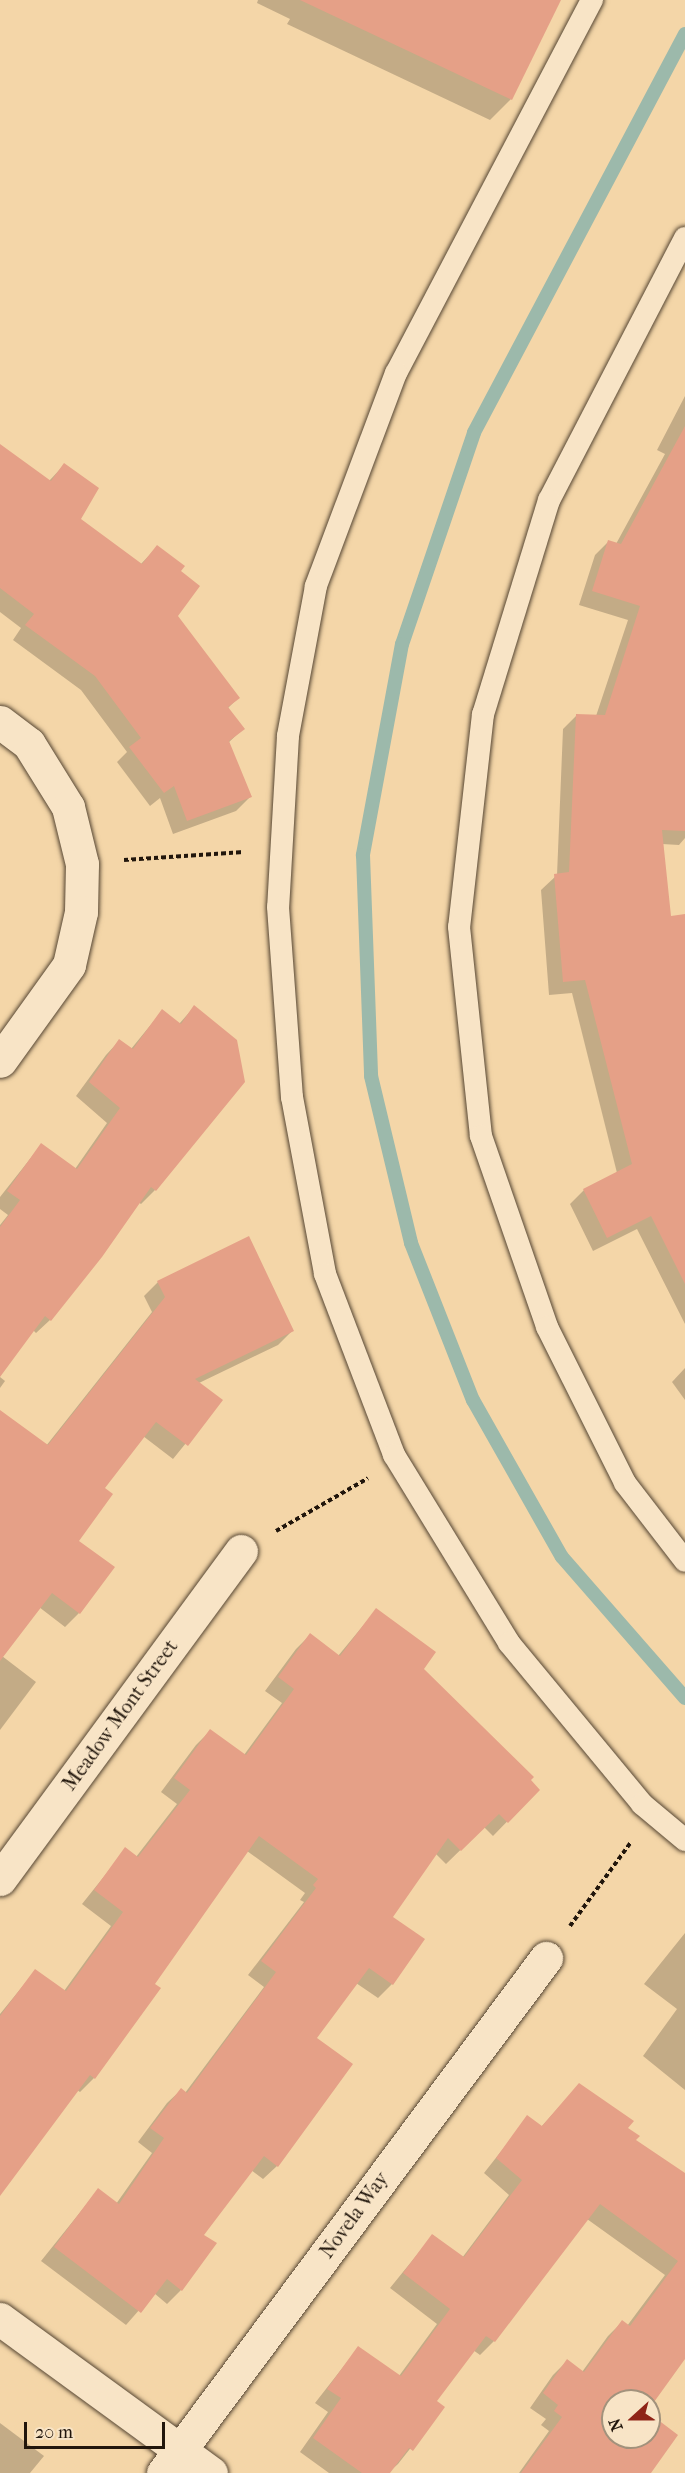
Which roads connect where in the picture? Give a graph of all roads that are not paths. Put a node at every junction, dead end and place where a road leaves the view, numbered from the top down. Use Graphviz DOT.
graph roads {
  1 [pos="592,0"];
  2 [pos="685,238"];
  3 [pos="0,722"];
  4 [pos="0,1061"];
  5 [pos="241,1551"];
  6 [pos="685,1561"];
  7 [pos="685,1840"];
  8 [pos="0,1879"];
  9 [pos="546,1958"];
  10 [pos="0,2319"];
  11 [pos="172,2461"];
  12 [pos="211,2473"];
  1 -- 7 [label="lane"];
  2 -- 6 [label="lane"];
  3 -- 4 [label="street"];
  5 -- 8 [label="street, Meadow Mont Street"];
  9 -- 11 [label="street, Novela Way"];
  10 -- 11 [label="street"];
  11 -- 12 [label="street"];
}
